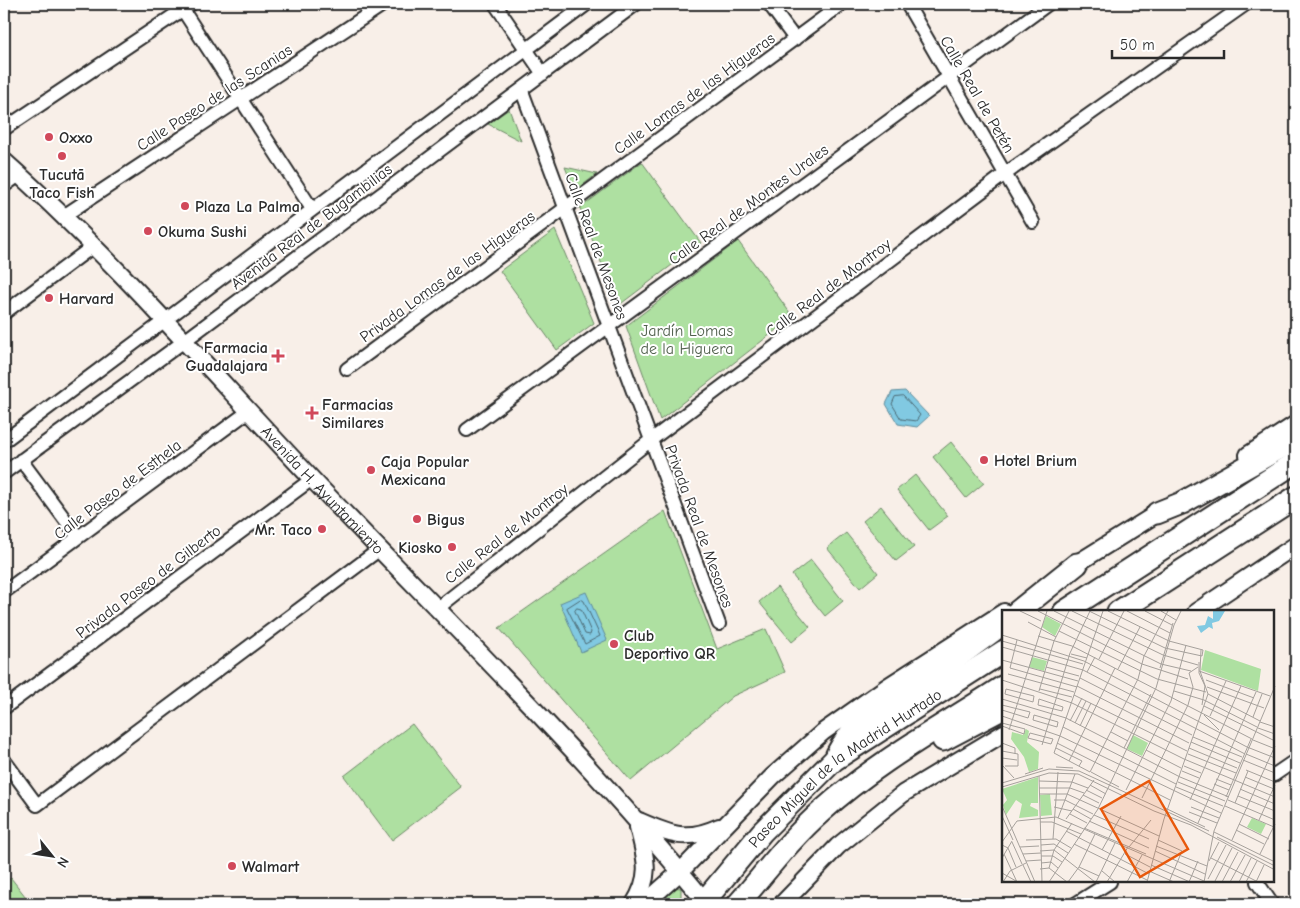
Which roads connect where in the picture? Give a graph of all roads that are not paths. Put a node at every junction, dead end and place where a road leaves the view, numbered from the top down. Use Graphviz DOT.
graph roads {
  1 [pos="384,4"];
  2 [pos="495,4"];
  3 [pos="587,4"];
  4 [pos="636,4"];
  5 [pos="769,4"];
  6 [pos="842,4"];
  7 [pos="907,4"];
  8 [pos="1048,4"];
  9 [pos="1246,4"];
  10 [pos="184,6"];
  11 [pos="795,39"];
  12 [pos="526,49"];
  13 [pos="544,74"];
  14 [pos="949,76"];
  15 [pos="522,91"];
  16 [pos="242,98"];
  17 [pos="4,129"];
  18 [pos="4,161"];
  19 [pos="1005,174"];
  20 [pos="19,175"];
  21 [pos="4,186"];
  22 [pos="566,208"];
  23 [pos="312,209"];
  24 [pos="62,217"];
  25 [pos="1033,222"];
  26 [pos="92,247"];
  27 [pos="4,313"];
  28 [pos="164,321"];
  29 [pos="609,326"];
  30 [pos="184,342"];
  31 [pos="347,369"];
  32 [pos="249,411"];
  33 [pos="1296,424"];
  34 [pos="467,430"];
  35 [pos="1296,439"];
  36 [pos="4,440"];
  37 [pos="651,440"];
  38 [pos="21,460"];
  39 [pos="1296,462"];
  40 [pos="4,473"];
  41 [pos="312,479"];
  42 [pos="1296,497"];
  43 [pos="1158,514"];
  44 [pos="78,537"];
  45 [pos="1296,545"];
  46 [pos="380,550"];
  47 [pos="1077,564"];
  48 [pos="4,592"];
  49 [pos="438,608"];
  50 [pos="1007,610"];
  51 [pos="1020,610"];
  52 [pos="1067,610"];
  53 [pos="1121,610"];
  54 [pos="1199,610"];
  55 [pos="1002,613"];
  56 [pos="719,624"];
  57 [pos="1002,624"];
  58 [pos="1002,652"];
  59 [pos="1002,687"];
  60 [pos="4,708"];
  61 [pos="1002,709"];
  62 [pos="1002,734"];
  63 [pos="4,760"];
  64 [pos="834,760"];
  65 [pos="1296,760"];
  66 [pos="1275,774"];
  67 [pos="866,776"];
  68 [pos="637,820"];
  69 [pos="726,823"];
  70 [pos="680,872"];
  71 [pos="1108,883"];
  72 [pos="1258,883"];
  73 [pos="705,903"];
  74 [pos="634,904"];
  75 [pos="644,904"];
  76 [pos="738,904"];
  77 [pos="782,904"];
  78 [pos="1075,904"];
  79 [pos="1272,904"];
  1 -- 16 [label="street, Calle Paseo de las Scanias"];
  2 -- 12 [label="street"];
  3 -- 12 [label="street, Avenida Real de Bugambilias"];
  4 -- 13 [label="street, Avenida Real de Bugambilias"];
  5 -- 11 [label="street"];
  6 -- 11 [label="street, Calle Lomas de las Higueras"];
  7 -- 14 [label="street, Calle Real de Petén"];
  8 -- 14 [label="street, Calle Real de Montes Urales"];
  9 -- 19 [label="street, Calle Real de Montroy"];
  10 -- 16 [label="street"];
  10 -- 17 [label="street"];
  11 -- 22 [label="street, Calle Lomas de las Higueras"];
  12 -- 13 [label="street"];
  12 -- 23 [label="street, Avenida Real de Bugambilias"];
  13 -- 15 [label="street, Avenida Real de Bugambilias"];
  14 -- 19 [label="street, Calle Real de Petén"];
  14 -- 29 [label="street, Calle Real de Montes Urales"];
  15 -- 22 [label="street, Calle Real de Mesones"];
  15 -- 30 [label="street, Avenida Real de Bugambilias"];
  16 -- 23 [label="street"];
  16 -- 24 [label="street, Calle Paseo de las Scanias"];
  18 -- 20 [label="street, Avenida H. Ayuntamiento"];
  19 -- 25 [label="street, Calle Real de Petén"];
  19 -- 37 [label="street, Calle Real de Montroy"];
  20 -- 21 [label="street"];
  20 -- 24 [label="street, Avenida H. Ayuntamiento"];
  22 -- 29 [label="street, Calle Real de Mesones"];
  22 -- 31 [label="street, Privada Lomas de las Higueras"];
  23 -- 28 [label="street, Avenida Real de Bugambilias"];
  24 -- 26 [label="street, Avenida H. Ayuntamiento"];
  26 -- 27 [label="street"];
  26 -- 28 [label="street, Avenida H. Ayuntamiento"];
  28 -- 30 [label="street, Avenida H. Ayuntamiento"];
  28 -- 36 [label="street, Avenida Real de Bugambilias"];
  29 -- 34 [label="street, Calle Real de Montes Urales"];
  29 -- 37 [label="street, Calle Real de Mesones"];
  30 -- 32 [label="street, Avenida H. Ayuntamiento"];
  30 -- 38 [label="street, Avenida Real de Bugambilias"];
  32 -- 41 [label="street, Avenida H. Ayuntamiento"];
  32 -- 44 [label="street, Calle Paseo de Esthela"];
  33 -- 43 [label="street"];
  35 -- 43 [label="highway"];
  37 -- 49 [label="street, Calle Real de Montroy"];
  37 -- 56 [label="street, Privada Real de Mesones"];
  38 -- 40 [label="street, Avenida Real de Bugambilias"];
  38 -- 44 [label="street"];
  39 -- 52 [label="highway"];
  41 -- 46 [label="street, Avenida H. Ayuntamiento"];
  41 -- 60 [label="street, Privada Paseo de Gilberto"];
  42 -- 53 [label="highway"];
  43 -- 47 [label="street"];
  44 -- 48 [label="street, Calle Paseo de Esthela"];
  45 -- 54 [label="street"];
  46 -- 49 [label="street, Avenida H. Ayuntamiento"];
  46 -- 63 [label="street"];
  47 -- 50 [label="street"];
  47 -- 51 [label="highway"];
  49 -- 68 [label="street, Avenida H. Ayuntamiento"];
  55 -- 69 [label="street"];
  57 -- 64 [label="highway"];
  58 -- 64 [label="highway, Paseo Miguel de la Madrid Hurtado"];
  59 -- 67 [label="highway, Paseo Miguel de la Madrid Hurtado"];
  61 -- 67 [label="highway"];
  62 -- 77 [label="street"];
  64 -- 73 [label="highway, Paseo Miguel de la Madrid Hurtado"];
  65 -- 66 [label="street"];
  67 -- 76 [label="highway, Paseo Miguel de la Madrid Hurtado"];
  68 -- 69 [label="street"];
  68 -- 70 [label="street, Avenida H. Ayuntamiento"];
  68 -- 74 [label="street"];
  69 -- 70 [label="street"];
  70 -- 73 [label="street, Avenida H. Ayuntamiento"];
  70 -- 75 [label="street"];
  71 -- 78 [label="street"];
  72 -- 79 [label="street"];
}
